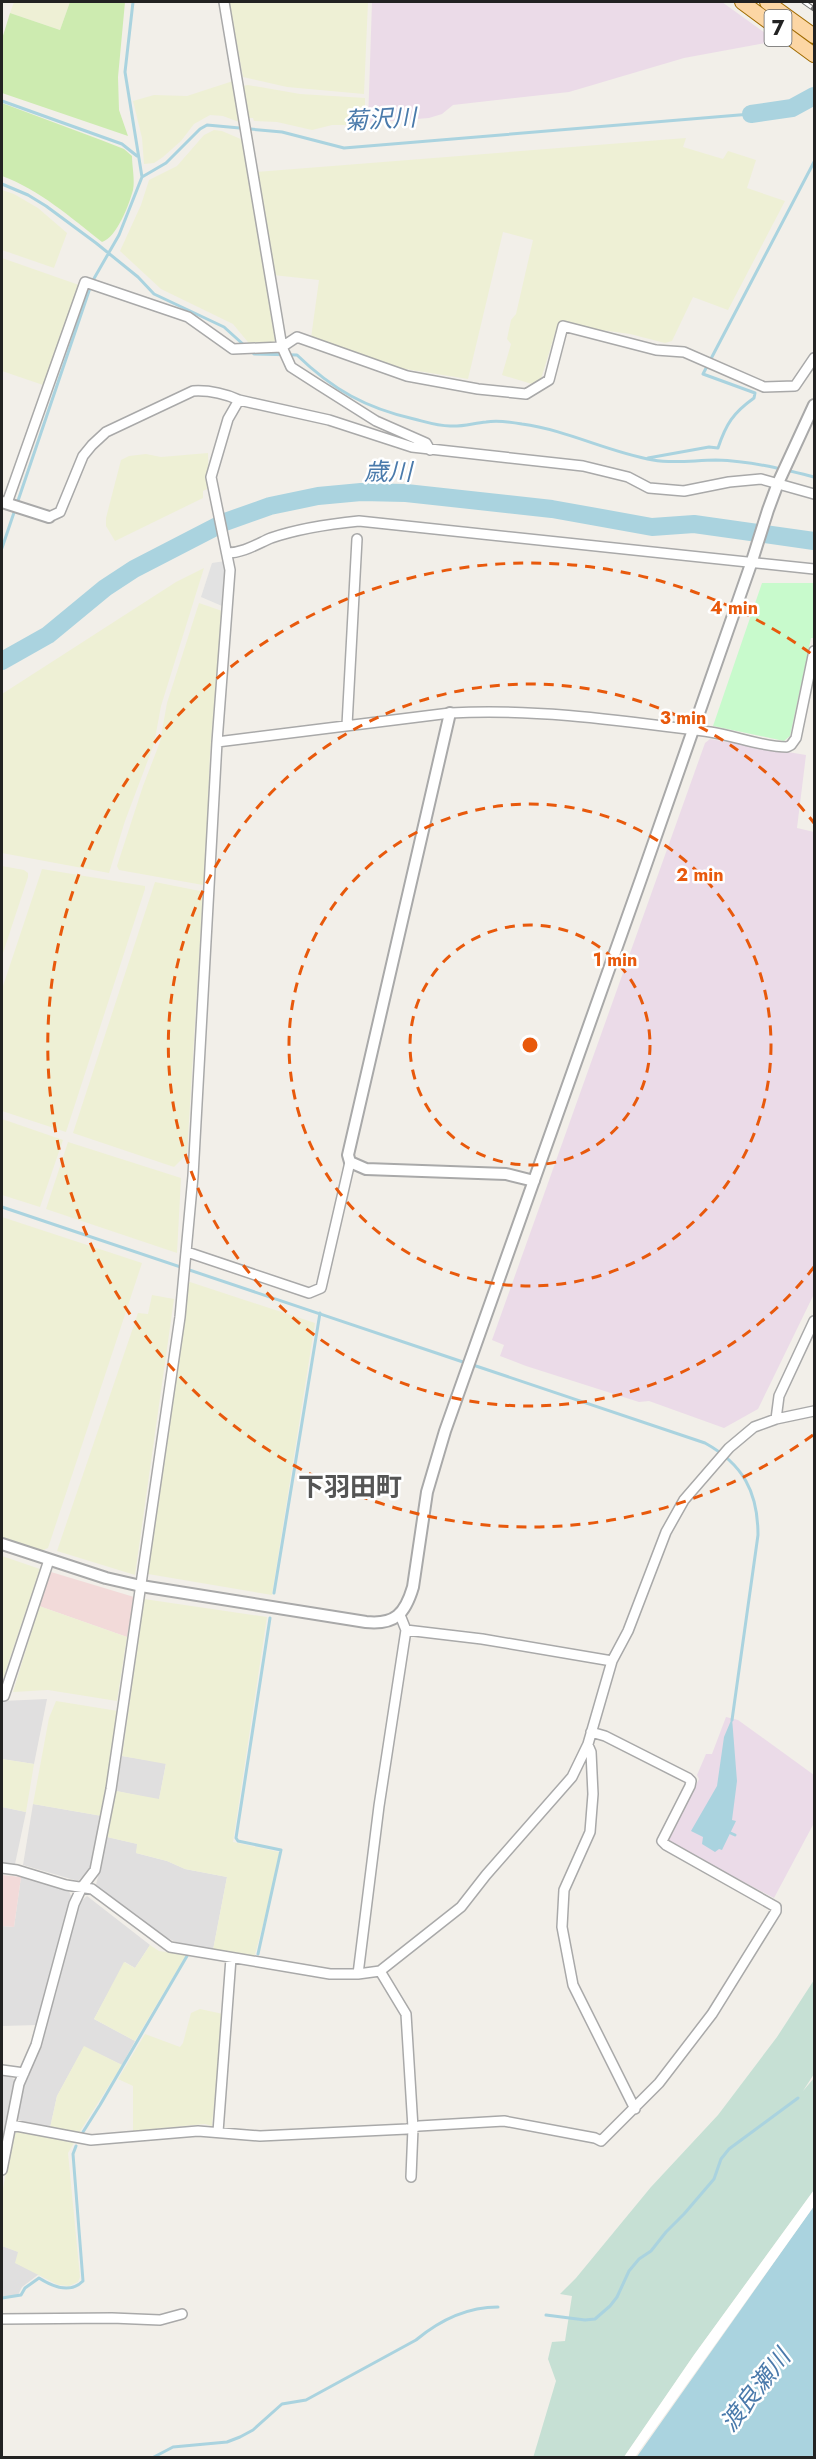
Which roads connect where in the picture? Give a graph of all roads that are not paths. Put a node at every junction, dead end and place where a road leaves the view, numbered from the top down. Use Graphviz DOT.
graph roads {
  1 [pos="224,2"];
  2 [pos="742,2"];
  3 [pos="766,2"];
  4 [pos="814,36"];
  5 [pos="814,55"];
  6 [pos="284,352"];
  7 [pos="814,358"];
  8 [pos="239,400"];
  9 [pos="814,405"];
  10 [pos="430,450"];
  11 [pos="777,485"];
  12 [pos="814,494"];
  13 [pos="4,502"];
  14 [pos="49,518"];
  15 [pos="357,540"];
  16 [pos="227,553"];
  17 [pos="752,561"];
  18 [pos="814,569"];
  19 [pos="814,651"];
  20 [pos="450,713"];
  21 [pos="346,725"];
  22 [pos="692,730"];
  23 [pos="217,741"];
  24 [pos="350,1162"];
  25 [pos="534,1181"];
  26 [pos="186,1258"];
  27 [pos="814,1321"];
  28 [pos="814,1412"];
  29 [pos="776,1419"];
  30 [pos="2,1544"];
  31 [pos="49,1560"];
  32 [pos="141,1586"];
  33 [pos="400,1616"];
  34 [pos="406,1630"];
  35 [pos="612,1661"];
  36 [pos="4,1696"];
  37 [pos="591,1732"];
  38 [pos="588,1745"];
  39 [pos="2,1868"];
  40 [pos="82,1887"];
  41 [pos="231,1958"];
  42 [pos="380,1971"];
  43 [pos="358,1974"];
  44 [pos="2,2070"];
  45 [pos="24,2073"];
  46 [pos="635,2109"];
  47 [pos="11,2125"];
  48 [pos="413,2128"];
  49 [pos="218,2132"];
  50 [pos="2,2170"];
  51 [pos="411,2177"];
  52 [pos="182,2314"];
  53 [pos="2,2319"];
  1 -- 6 [label="street"];
  2 -- 5 [label="main road, 7"];
  3 -- 4 [label="main road, 7"];
  6 -- 7 [label="street"];
  6 -- 10 [label="street"];
  6 -- 13 [label="street"];
  8 -- 10 [label="street"];
  8 -- 14 [label="street"];
  8 -- 16 [label="street"];
  9 -- 11 [label="street"];
  10 -- 11 [label="street"];
  11 -- 12 [label="street"];
  11 -- 17 [label="street"];
  13 -- 14 [label="street"];
  15 -- 21 [label="street"];
  16 -- 17 [label="street"];
  16 -- 23 [label="street"];
  17 -- 18 [label="street"];
  17 -- 22 [label="street"];
  19 -- 22 [label="street"];
  20 -- 21 [label="street"];
  20 -- 22 [label="street"];
  20 -- 24 [label="street"];
  21 -- 23 [label="street"];
  22 -- 25 [label="street"];
  23 -- 26 [label="street"];
  24 -- 25 [label="street"];
  24 -- 26 [label="street"];
  25 -- 33 [label="street"];
  26 -- 32 [label="street"];
  27 -- 29 [label="street"];
  28 -- 29 [label="street"];
  29 -- 35 [label="street"];
  30 -- 31 [label="street"];
  31 -- 32 [label="street"];
  31 -- 36 [label="street"];
  32 -- 33 [label="street"];
  32 -- 40 [label="street"];
  33 -- 34 [label="street"];
  34 -- 35 [label="street"];
  34 -- 43 [label="street"];
  35 -- 37 [label="street"];
  37 -- 38 [label="street"];
  37 -- 46 [label="street"];
  38 -- 42 [label="street"];
  38 -- 46 [label="street"];
  39 -- 40 [label="street"];
  40 -- 41 [label="street"];
  40 -- 45 [label="street"];
  41 -- 43 [label="street"];
  41 -- 49 [label="street"];
  42 -- 43 [label="street"];
  42 -- 48 [label="street"];
  44 -- 45 [label="street"];
  45 -- 47 [label="street"];
  46 -- 48 [label="street"];
  47 -- 49 [label="street"];
  47 -- 50 [label="street"];
  48 -- 49 [label="street"];
  48 -- 51 [label="street"];
  52 -- 53 [label="street"];
}
